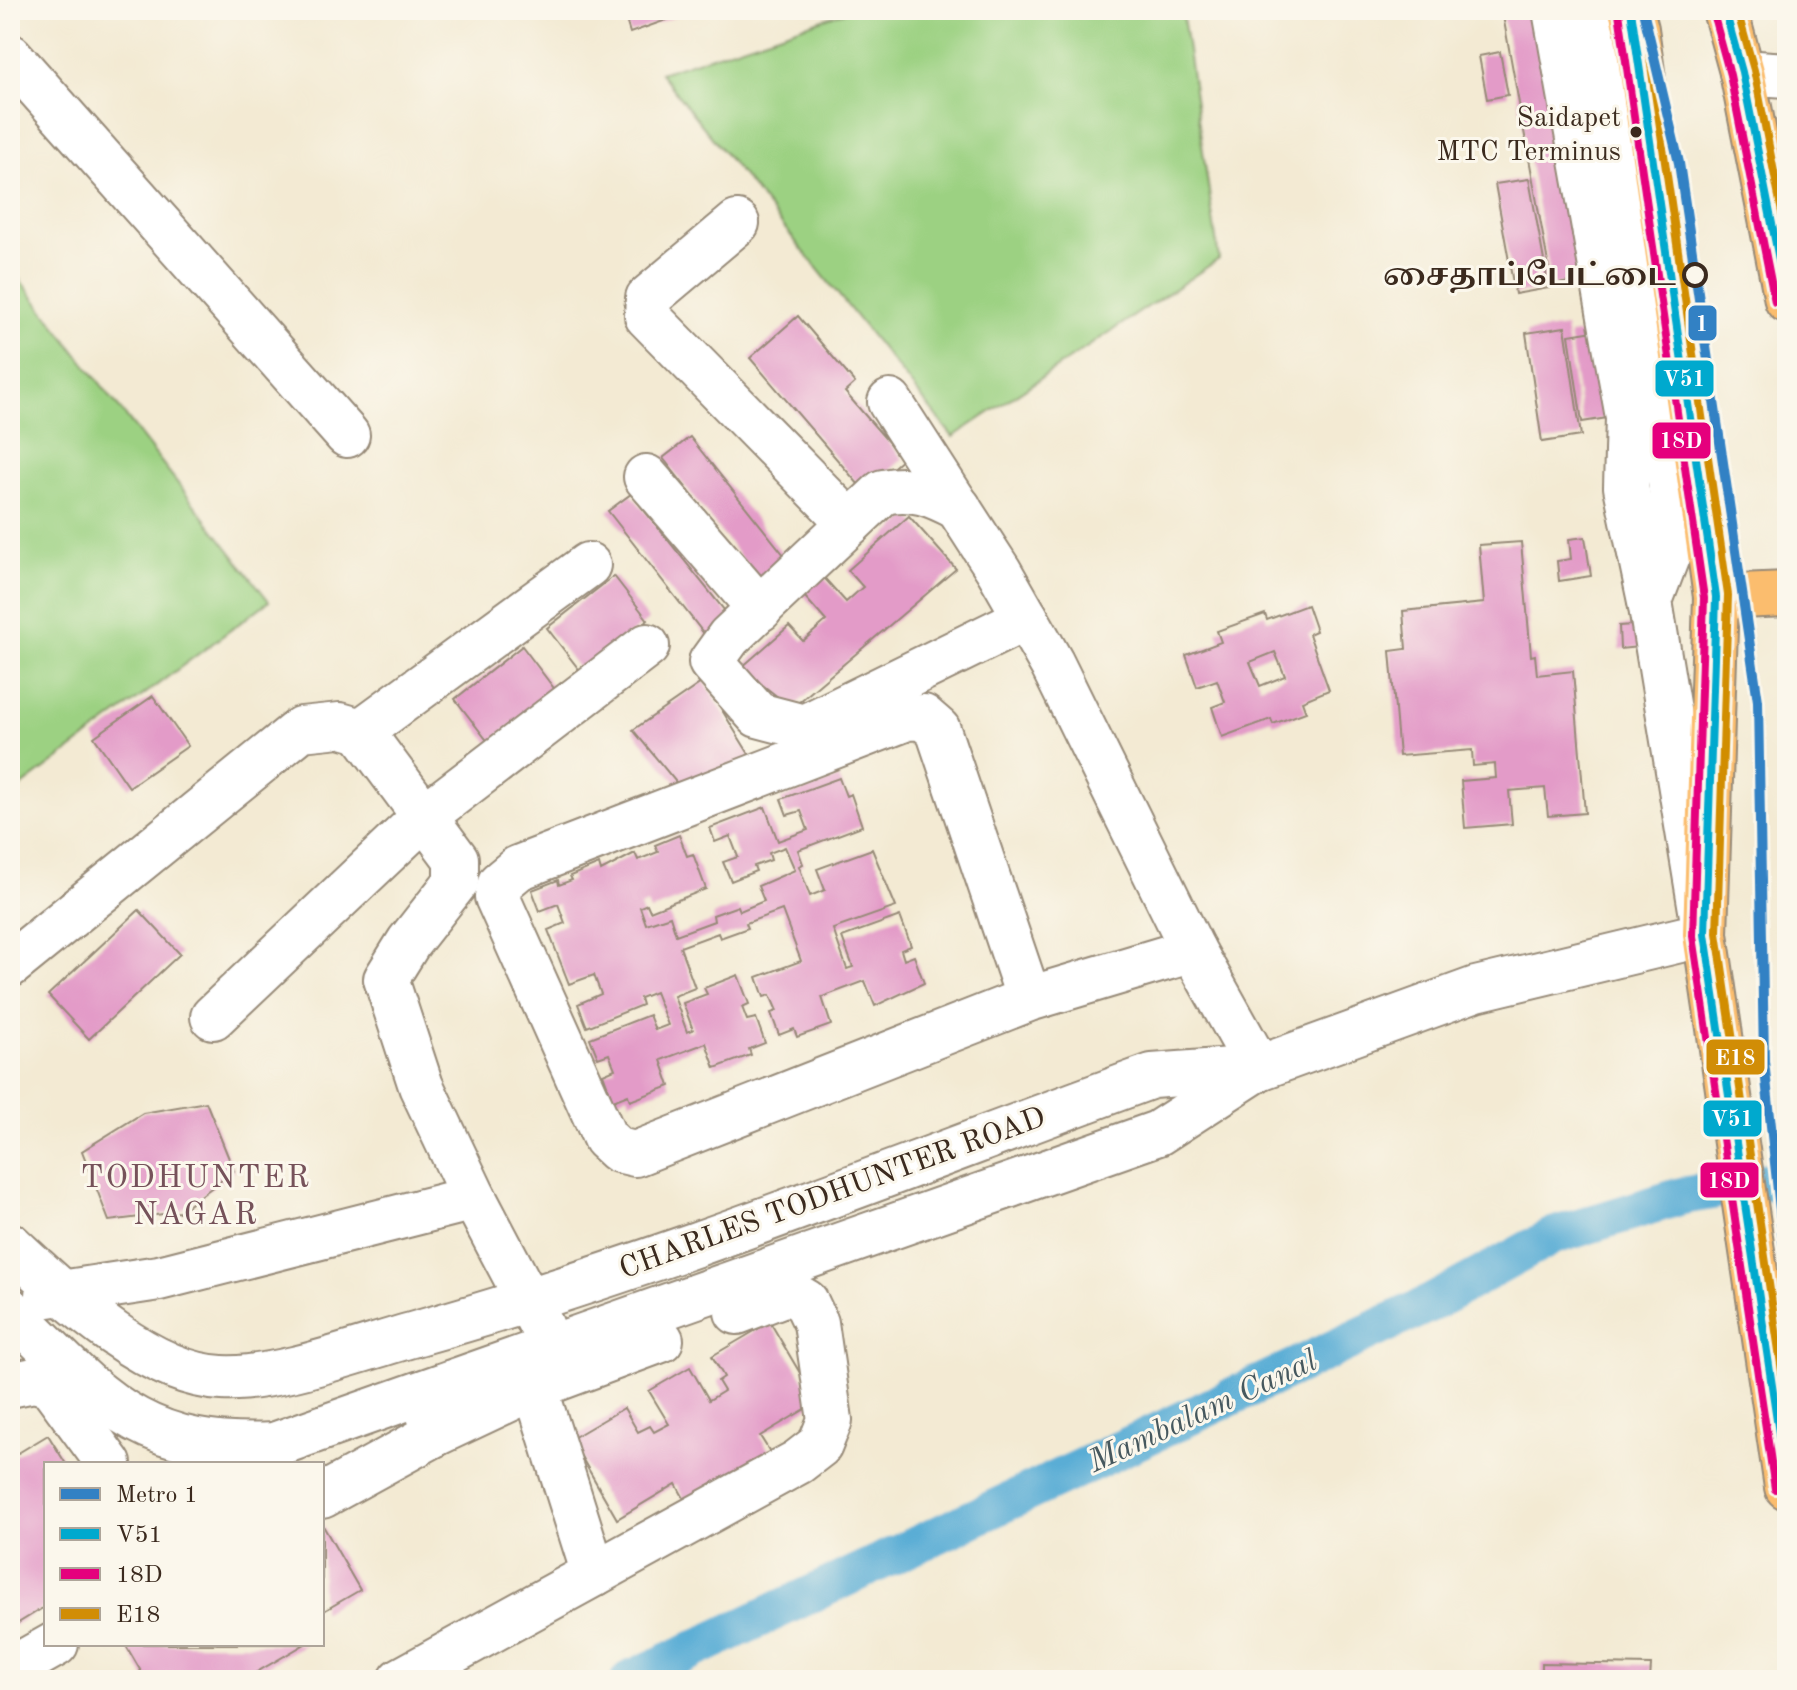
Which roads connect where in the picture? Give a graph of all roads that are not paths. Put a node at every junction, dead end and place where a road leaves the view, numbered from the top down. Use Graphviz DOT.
graph roads {
  1 [pos="1555,10"];
  2 [pos="1587,10"];
  3 [pos="1631,10"];
  4 [pos="1725,10"];
  5 [pos="10,56"];
  6 [pos="1742,72"];
  7 [pos="1787,75"];
  8 [pos="737,223"];
  9 [pos="1787,300"];
  10 [pos="890,402"];
  11 [pos="347,435"];
  12 [pos="646,477"];
  13 [pos="959,508"];
  14 [pos="850,523"];
  15 [pos="588,565"];
  16 [pos="1787,594"];
  17 [pos="1716,597"];
  18 [pos="1650,601"];
  19 [pos="760,609"];
  20 [pos="1026,618"];
  21 [pos="647,646"];
  22 [pos="361,731"];
  23 [pos="426,815"];
  24 [pos="1705,934"];
  25 [pos="1193,950"];
  26 [pos="10,965"];
  27 [pos="1029,999"];
  28 [pos="213,1017"];
  29 [pos="1259,1068"];
  30 [pos="934,1156"];
  31 [pos="474,1198"];
  32 [pos="957,1204"];
  33 [pos="10,1245"];
  34 [pos="62,1293"];
  35 [pos="10,1300"];
  36 [pos="531,1302"];
  37 [pos="10,1310"];
  38 [pos="404,1337"];
  39 [pos="552,1347"];
  40 [pos="10,1385"];
  41 [pos="535,1387"];
  42 [pos="422,1393"];
  43 [pos="435,1434"];
  44 [pos="108,1462"];
  45 [pos="1787,1487"];
  46 [pos="324,1495"];
  47 [pos="594,1574"];
  48 [pos="52,1646"];
  49 [pos="10,1670"];
  50 [pos="401,1680"];
  1 -- 18 [label="street"];
  2 -- 18 [label="street"];
  3 -- 17 [label="main road"];
  4 -- 6 [label="main road"];
  5 -- 11 [label="street"];
  6 -- 7 [label="street"];
  6 -- 9 [label="main road"];
  8 -- 14 [label="street"];
  10 -- 13 [label="street"];
  12 -- 19 [label="street"];
  13 -- 14 [label="street"];
  13 -- 20 [label="street"];
  14 -- 19 [label="street"];
  15 -- 22 [label="street"];
  16 -- 17 [label="main road"];
  17 -- 24 [label="main road"];
  18 -- 24 [label="street"];
  19 -- 20 [label="street"];
  20 -- 25 [label="street"];
  21 -- 23 [label="street"];
  22 -- 23 [label="street"];
  22 -- 26 [label="street"];
  23 -- 28 [label="street"];
  23 -- 31 [label="street"];
  24 -- 29 [label="street, CHARLES TODHUNTER ROAD"];
  24 -- 45 [label="main road"];
  25 -- 27 [label="street"];
  25 -- 29 [label="street"];
  27 -- 27 [label="street"];
  29 -- 30 [label="street, CHARLES TODHUNTER ROAD"];
  29 -- 32 [label="street"];
  30 -- 32 [label="street"];
  30 -- 36 [label="street, CHARLES TODHUNTER ROAD"];
  31 -- 34 [label="street"];
  31 -- 36 [label="street"];
  32 -- 39 [label="street"];
  33 -- 34 [label="street, CHARLES TODHUNTER ROAD"];
  34 -- 35 [label="street"];
  34 -- 38 [label="street, CHARLES TODHUNTER ROAD"];
  36 -- 38 [label="street, CHARLES TODHUNTER ROAD"];
  36 -- 39 [label="street"];
  37 -- 42 [label="street"];
  38 -- 42 [label="street"];
  39 -- 42 [label="street"];
  40 -- 44 [label="street"];
  41 -- 43 [label="street"];
  41 -- 47 [label="street"];
  41 -- 47 [label="street"];
  42 -- 43 [label="street"];
  43 -- 46 [label="street"];
  47 -- 50 [label="street"];
  48 -- 49 [label="street"];
}
